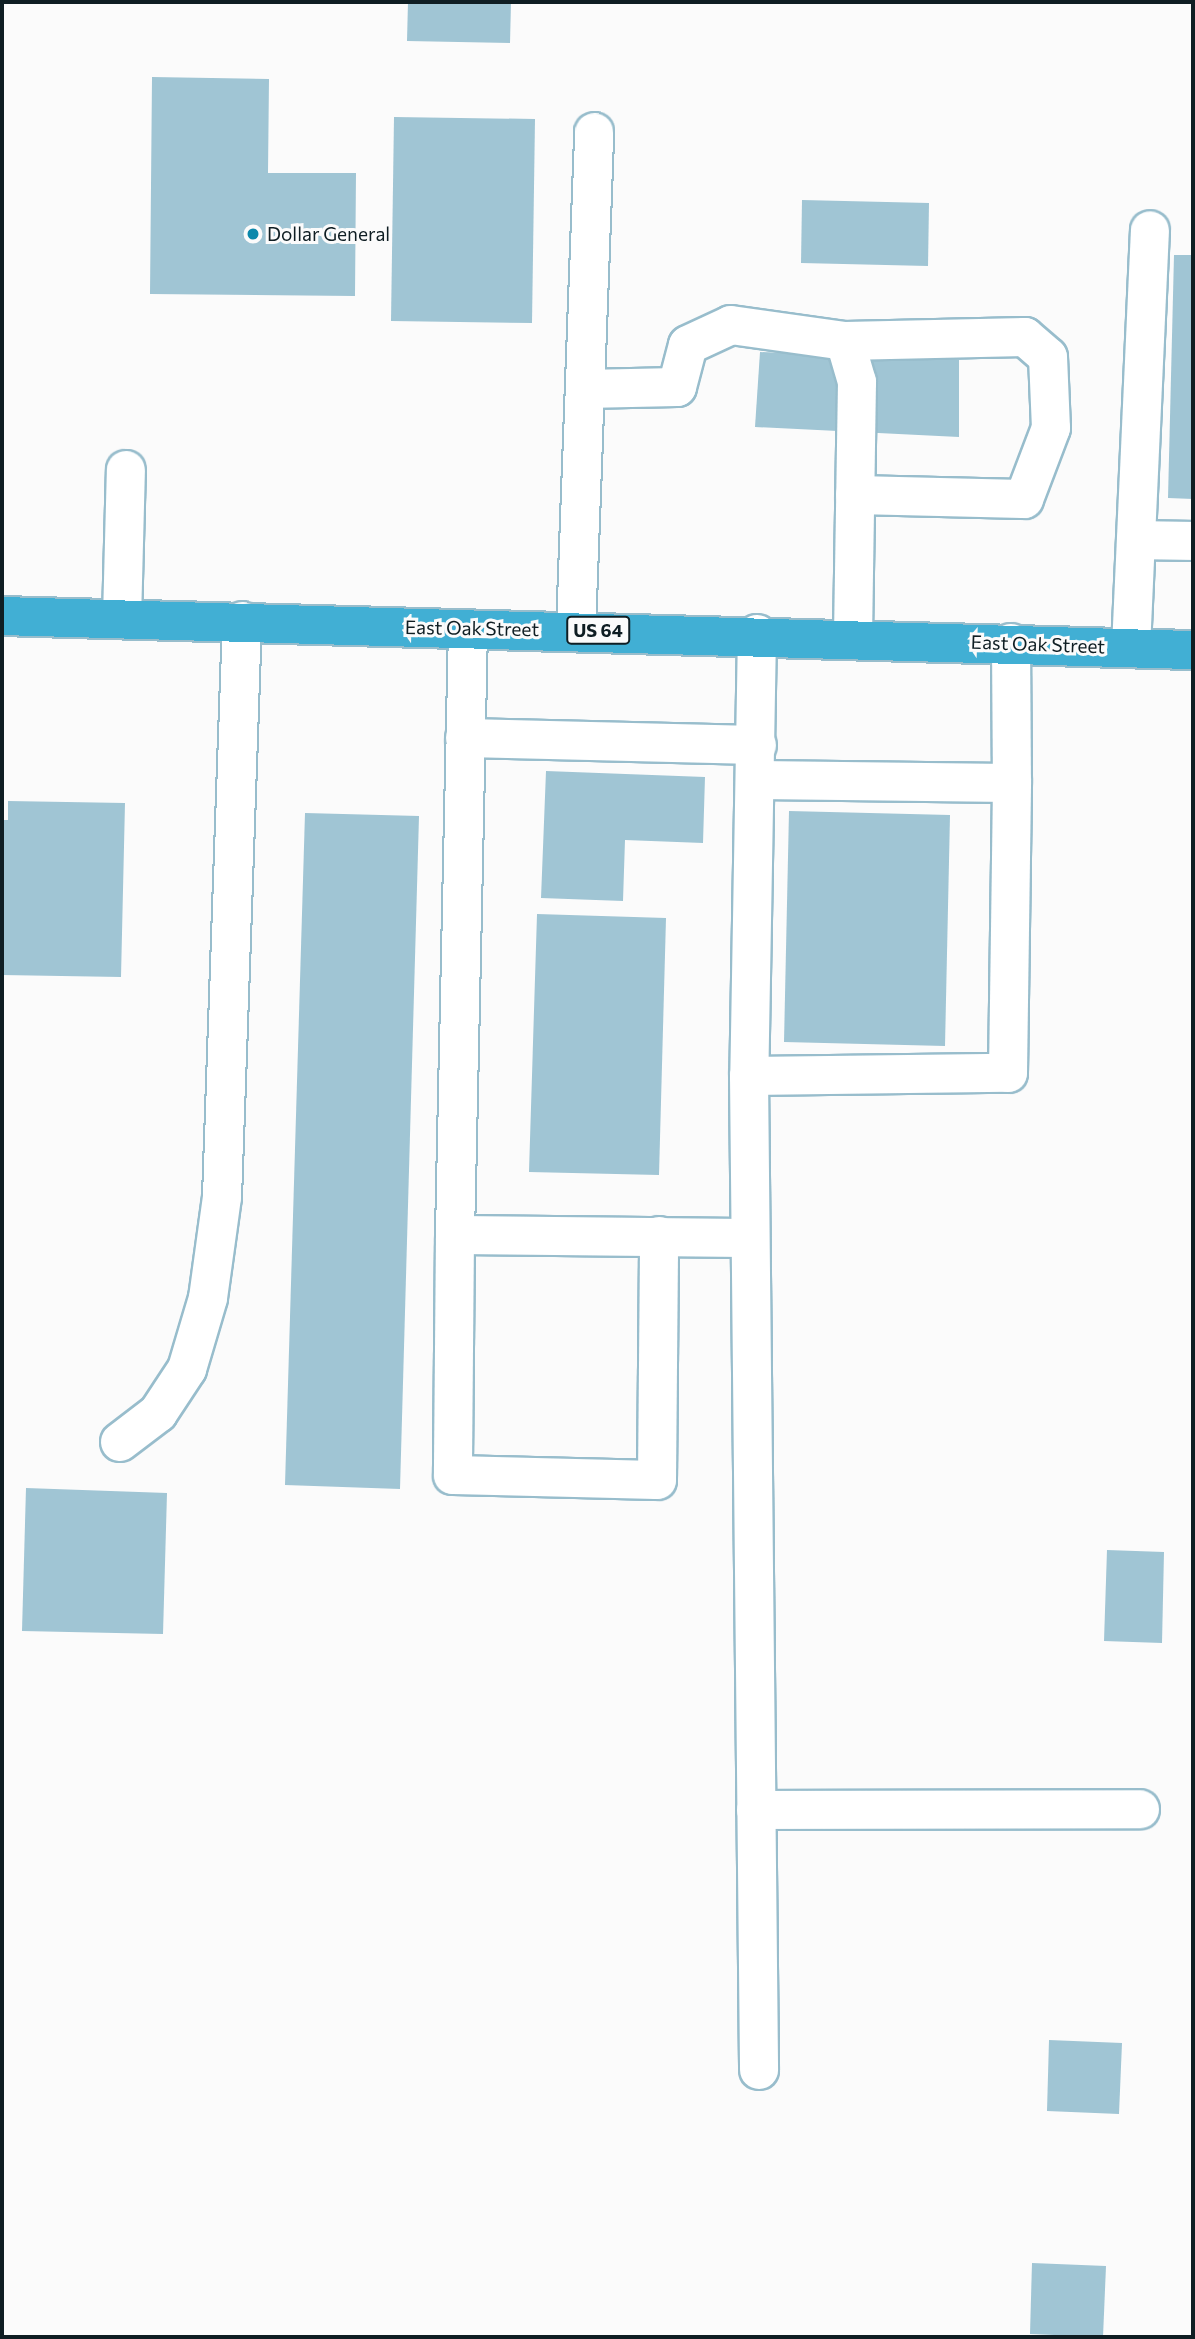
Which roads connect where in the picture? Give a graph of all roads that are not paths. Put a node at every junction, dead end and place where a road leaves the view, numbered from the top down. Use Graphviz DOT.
graph roads {
  1 [pos="594,132"];
  2 [pos="1150,230"];
  3 [pos="845,341"];
  4 [pos="585,389"];
  5 [pos="125,470"];
  6 [pos="855,495"];
  7 [pos="1136,540"];
  8 [pos="1193,541"];
  9 [pos="2,616"];
  10 [pos="122,619"];
  11 [pos="242,621"];
  12 [pos="468,629"];
  13 [pos="576,629"];
  14 [pos="757,634"];
  15 [pos="853,637"];
  16 [pos="1011,643"];
  17 [pos="1131,648"];
  18 [pos="1193,650"];
  19 [pos="465,738"];
  20 [pos="756,762"];
  21 [pos="1012,783"];
  22 [pos="749,1076"];
  23 [pos="455,1235"];
  24 [pos="659,1236"];
  25 [pos="749,1238"];
  26 [pos="120,1442"];
  27 [pos="1140,1809"];
  28 [pos="756,1810"];
  29 [pos="759,2070"];
  1 -- 4 [label="lane"];
  2 -- 7 [label="lane"];
  3 -- 4 [label="lane"];
  3 -- 6 [label="lane"];
  3 -- 6 [label="lane"];
  4 -- 13 [label="lane"];
  5 -- 10 [label="lane"];
  6 -- 15 [label="lane"];
  7 -- 8 [label="lane"];
  7 -- 17 [label="lane"];
  9 -- 10 [label="highway, East Oak Street / US 64"];
  10 -- 11 [label="highway, East Oak Street / US 64"];
  11 -- 12 [label="highway, East Oak Street / US 64"];
  11 -- 26 [label="lane"];
  12 -- 13 [label="highway, East Oak Street / US 64"];
  12 -- 19 [label="lane"];
  13 -- 14 [label="highway, East Oak Street / US 64"];
  14 -- 15 [label="highway, East Oak Street / US 64"];
  14 -- 20 [label="lane"];
  15 -- 16 [label="highway, East Oak Street / US 64"];
  16 -- 17 [label="highway, East Oak Street / US 64"];
  16 -- 21 [label="lane"];
  17 -- 18 [label="highway, East Oak Street / US 64"];
  19 -- 20 [label="lane"];
  19 -- 23 [label="lane"];
  20 -- 21 [label="lane"];
  20 -- 22 [label="lane"];
  21 -- 22 [label="lane"];
  22 -- 25 [label="lane"];
  23 -- 24 [label="lane"];
  23 -- 24 [label="lane"];
  24 -- 25 [label="lane"];
  25 -- 28 [label="lane"];
  27 -- 28 [label="lane"];
  28 -- 29 [label="lane"];
}
